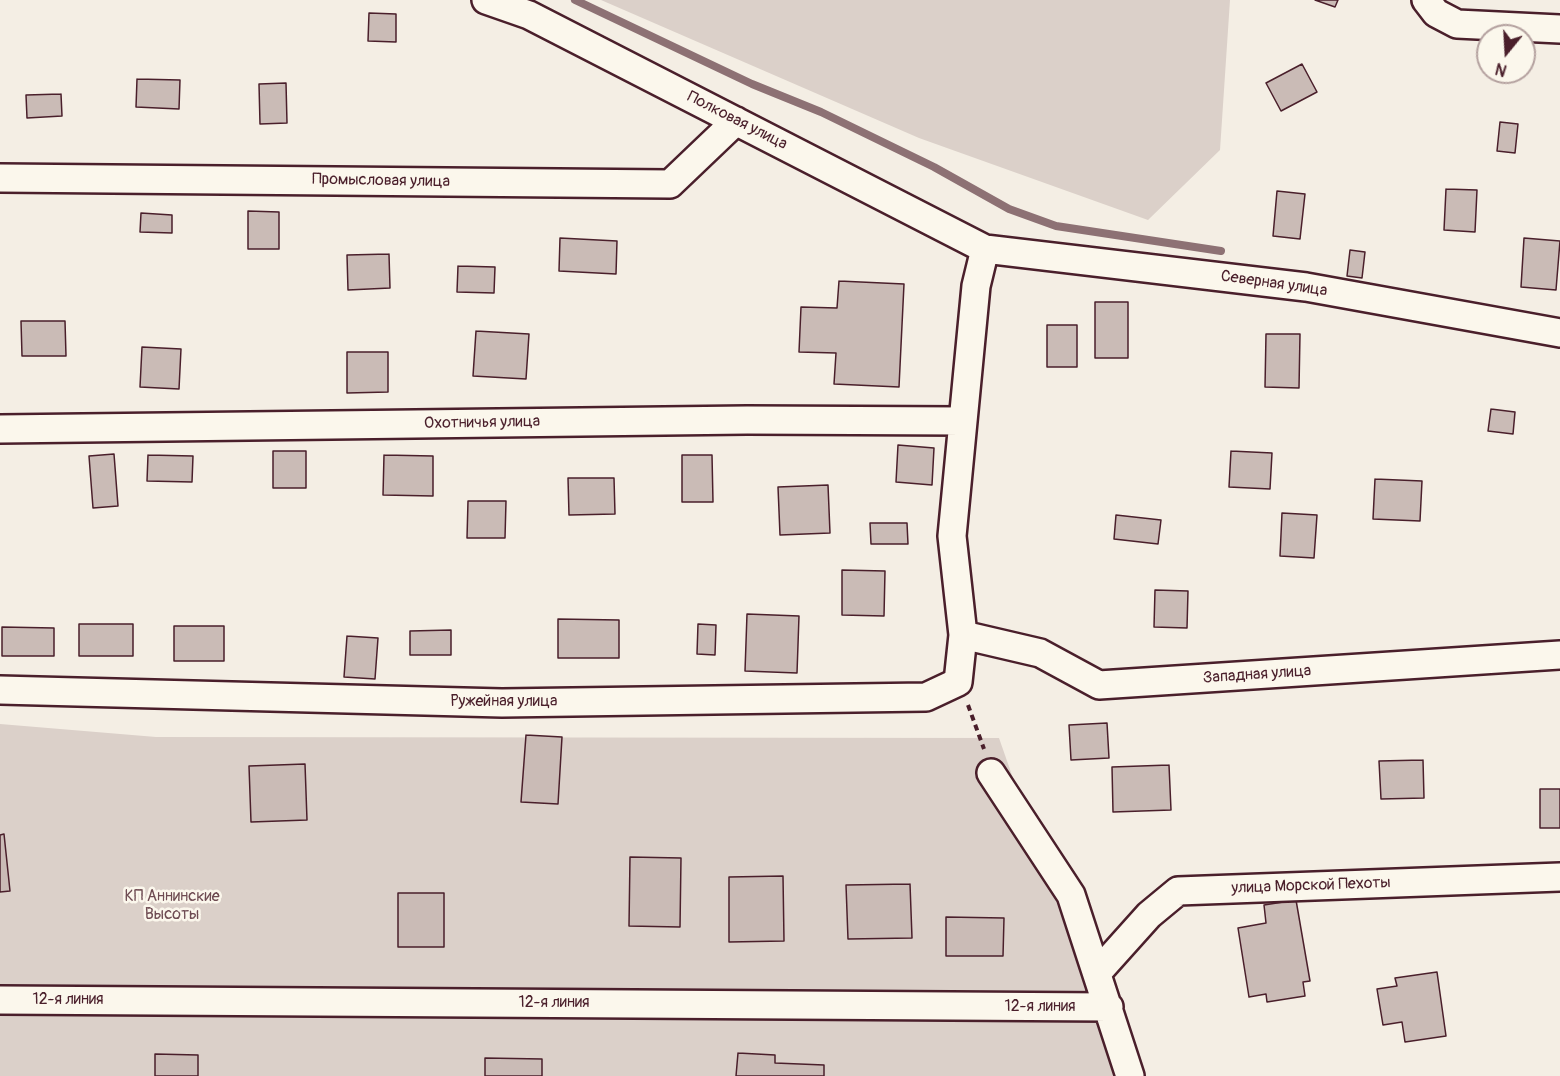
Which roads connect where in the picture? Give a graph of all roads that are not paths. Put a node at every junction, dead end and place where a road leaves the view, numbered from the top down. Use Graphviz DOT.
graph roads {
  1 [pos="486,0"];
  2 [pos="1426,0"];
  3 [pos="1560,29"];
  4 [pos="736,121"];
  5 [pos="0,178"];
  6 [pos="985,249"];
  7 [pos="1560,333"];
  8 [pos="963,421"];
  9 [pos="0,429"];
  10 [pos="963,635"];
  11 [pos="1560,655"];
  12 [pos="0,690"];
  13 [pos="991,773"];
  14 [pos="1560,877"];
  15 [pos="1097,973"];
  16 [pos="0,1000"];
  17 [pos="1109,1007"];
  18 [pos="1130,1076"];
  1 -- 4 [label="street, Полковая улица"];
  2 -- 3 [label="street"];
  4 -- 5 [label="street, Промысловая улица"];
  4 -- 6 [label="street, Полковая улица"];
  6 -- 7 [label="street, Северная улица"];
  6 -- 8 [label="street"];
  8 -- 9 [label="street, Охотничья улица"];
  8 -- 10 [label="street"];
  10 -- 11 [label="street, Западная улица"];
  10 -- 12 [label="street, Ружейная улица"];
  13 -- 15 [label="street"];
  14 -- 15 [label="street, улица Морской Пехоты"];
  15 -- 17 [label="street"];
  16 -- 17 [label="street, 12-я линия"];
  17 -- 18 [label="street"];
}
